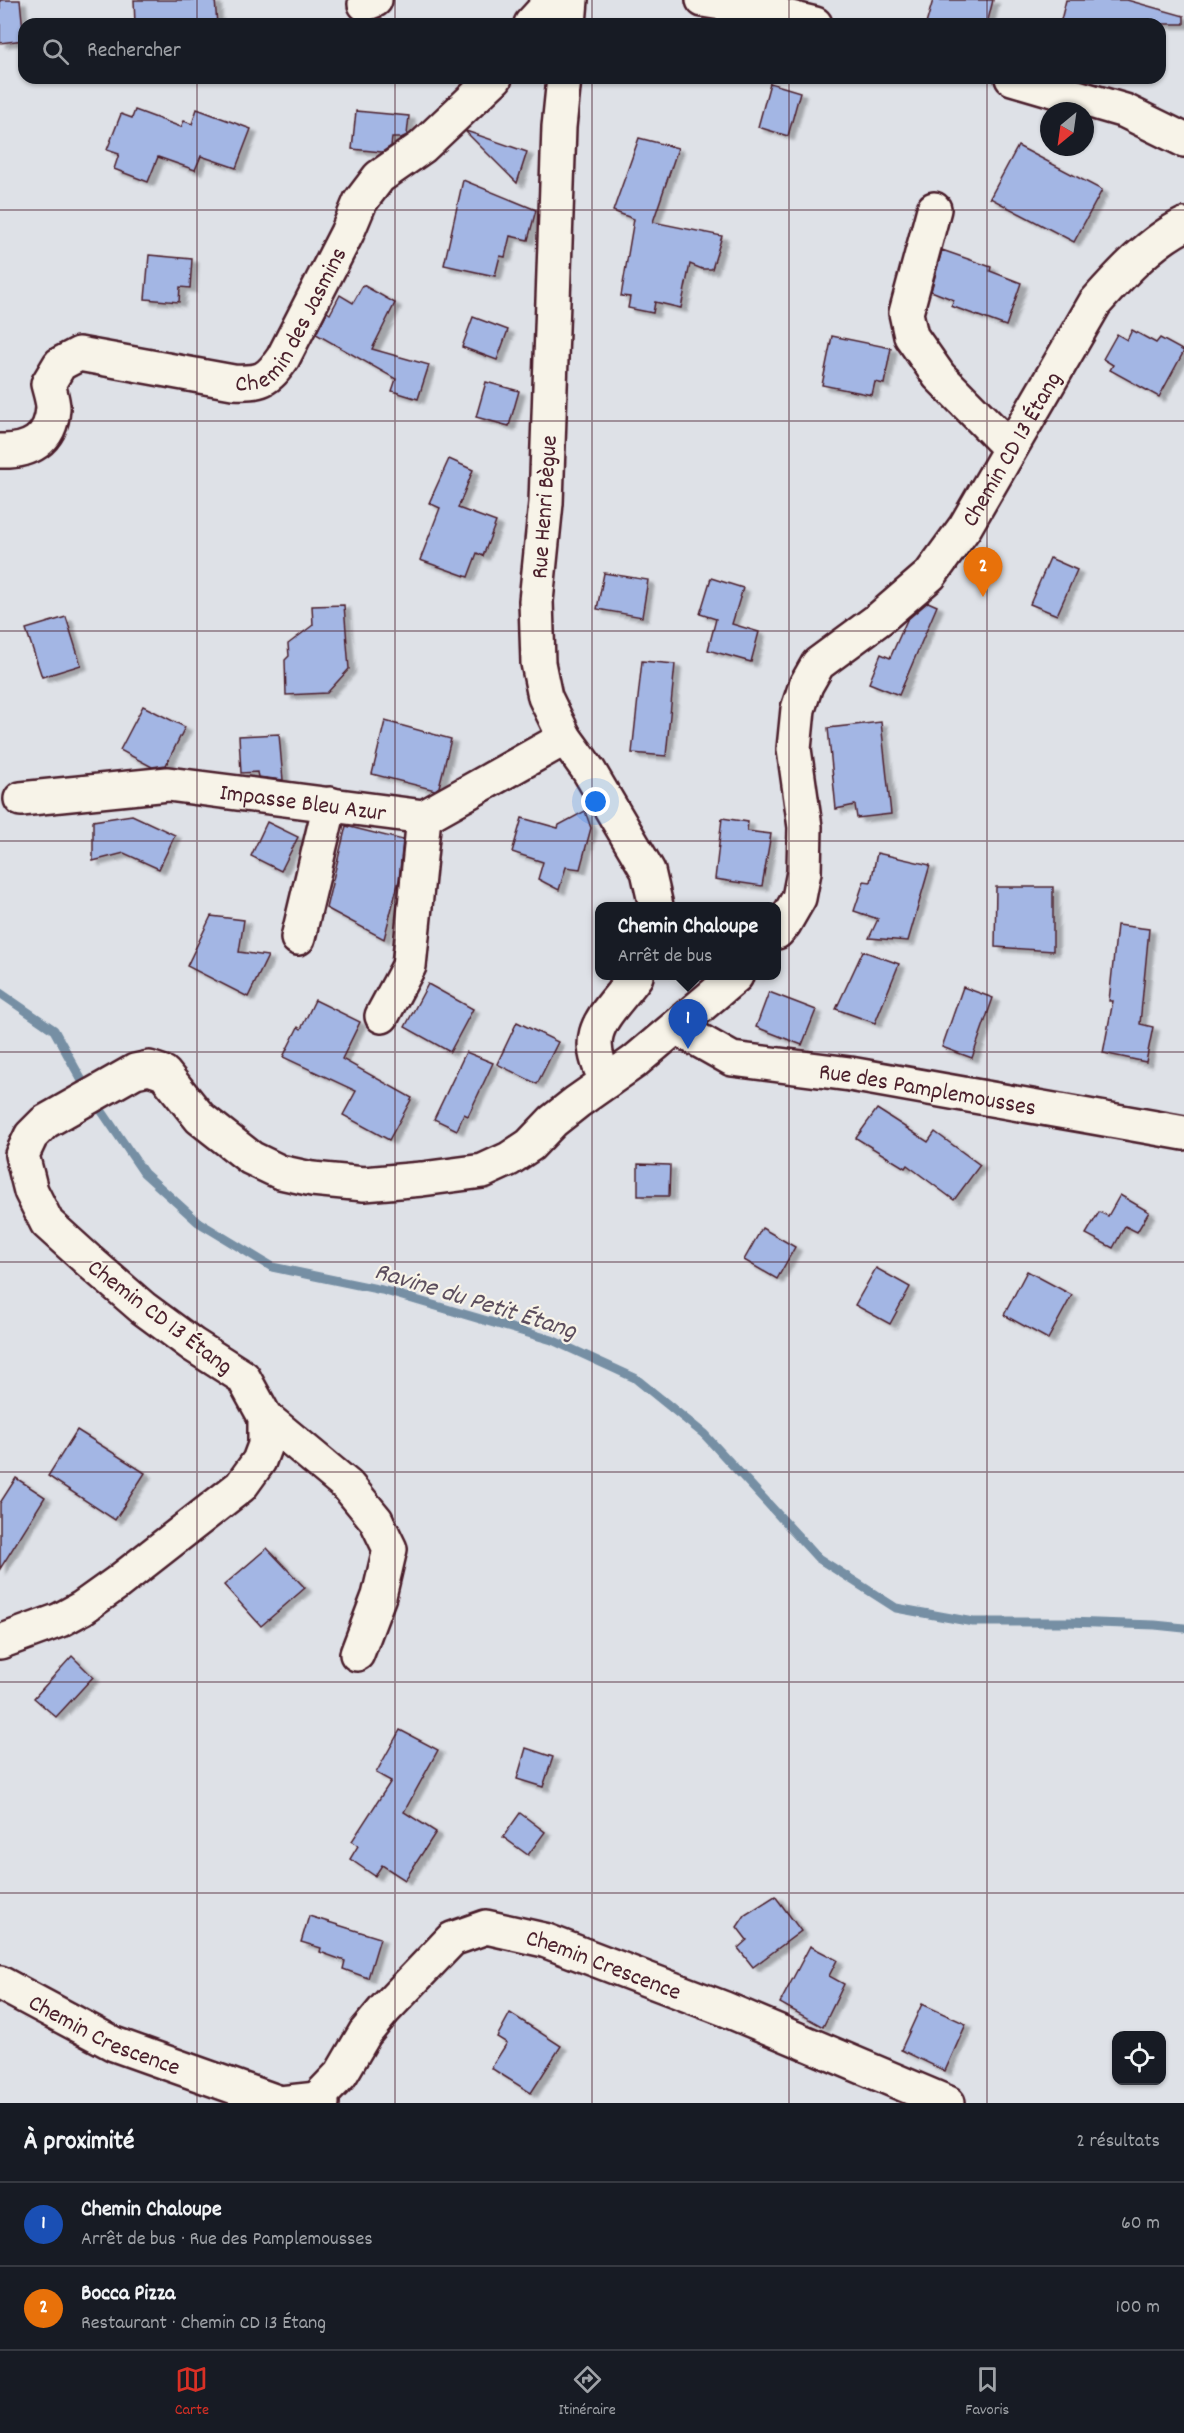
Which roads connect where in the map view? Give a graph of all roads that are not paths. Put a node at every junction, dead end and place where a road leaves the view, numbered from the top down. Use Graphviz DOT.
graph roads {
  1 [pos="552,0"];
  2 [pos="571,0"];
  3 [pos="703,0"];
  4 [pos="536,18"];
  5 [pos="570,18"];
  6 [pos="791,18"];
  7 [pos="490,84"];
  8 [pos="564,84"];
  9 [pos="1033,84"];
  10 [pos="1184,140"];
  11 [pos="934,208"];
  12 [pos="1184,225"];
  13 [pos="1010,448"];
  14 [pos="0,451"];
  15 [pos="565,738"];
  16 [pos="21,799"];
  17 [pos="330,804"];
  18 [pos="424,817"];
  19 [pos="655,902"];
  20 [pos="781,927"];
  21 [pos="298,938"];
  22 [pos="632,980"];
  23 [pos="730,980"];
  24 [pos="382,1016"];
  25 [pos="677,1028"];
  26 [pos="607,1081"];
  27 [pos="1184,1133"];
  28 [pos="265,1417"];
  29 [pos="0,1642"];
  30 [pos="357,1654"];
  31 [pos="0,1983"];
  32 [pos="320,2101"];
  33 [pos="948,2103"];
  1 -- 4 [label="street"];
  2 -- 5 [label="street"];
  3 -- 6 [label="street"];
  7 -- 14 [label="street, Chemin des Jasmins"];
  8 -- 15 [label="street, Rue Henri Bègue"];
  9 -- 10 [label="street"];
  11 -- 13 [label="street"];
  12 -- 13 [label="street, Chemin CD 13 Étang"];
  13 -- 20 [label="street, Chemin CD 13 Étang"];
  15 -- 18 [label="street"];
  15 -- 19 [label="street, Rue Henri Bègue"];
  16 -- 17 [label="street, Impasse Bleu Azur"];
  17 -- 18 [label="street, Impasse Bleu Azur"];
  17 -- 21 [label="street"];
  18 -- 24 [label="street"];
  22 -- 26 [label="street"];
  23 -- 25 [label="street"];
  25 -- 26 [label="street"];
  25 -- 27 [label="street, Rue des Pamplemousses"];
  26 -- 28 [label="street, Chemin CD 13 Étang"];
  28 -- 29 [label="street"];
  28 -- 30 [label="street"];
  31 -- 32 [label="street, Chemin Crescence"];
  32 -- 33 [label="street, Chemin Crescence"];
}
